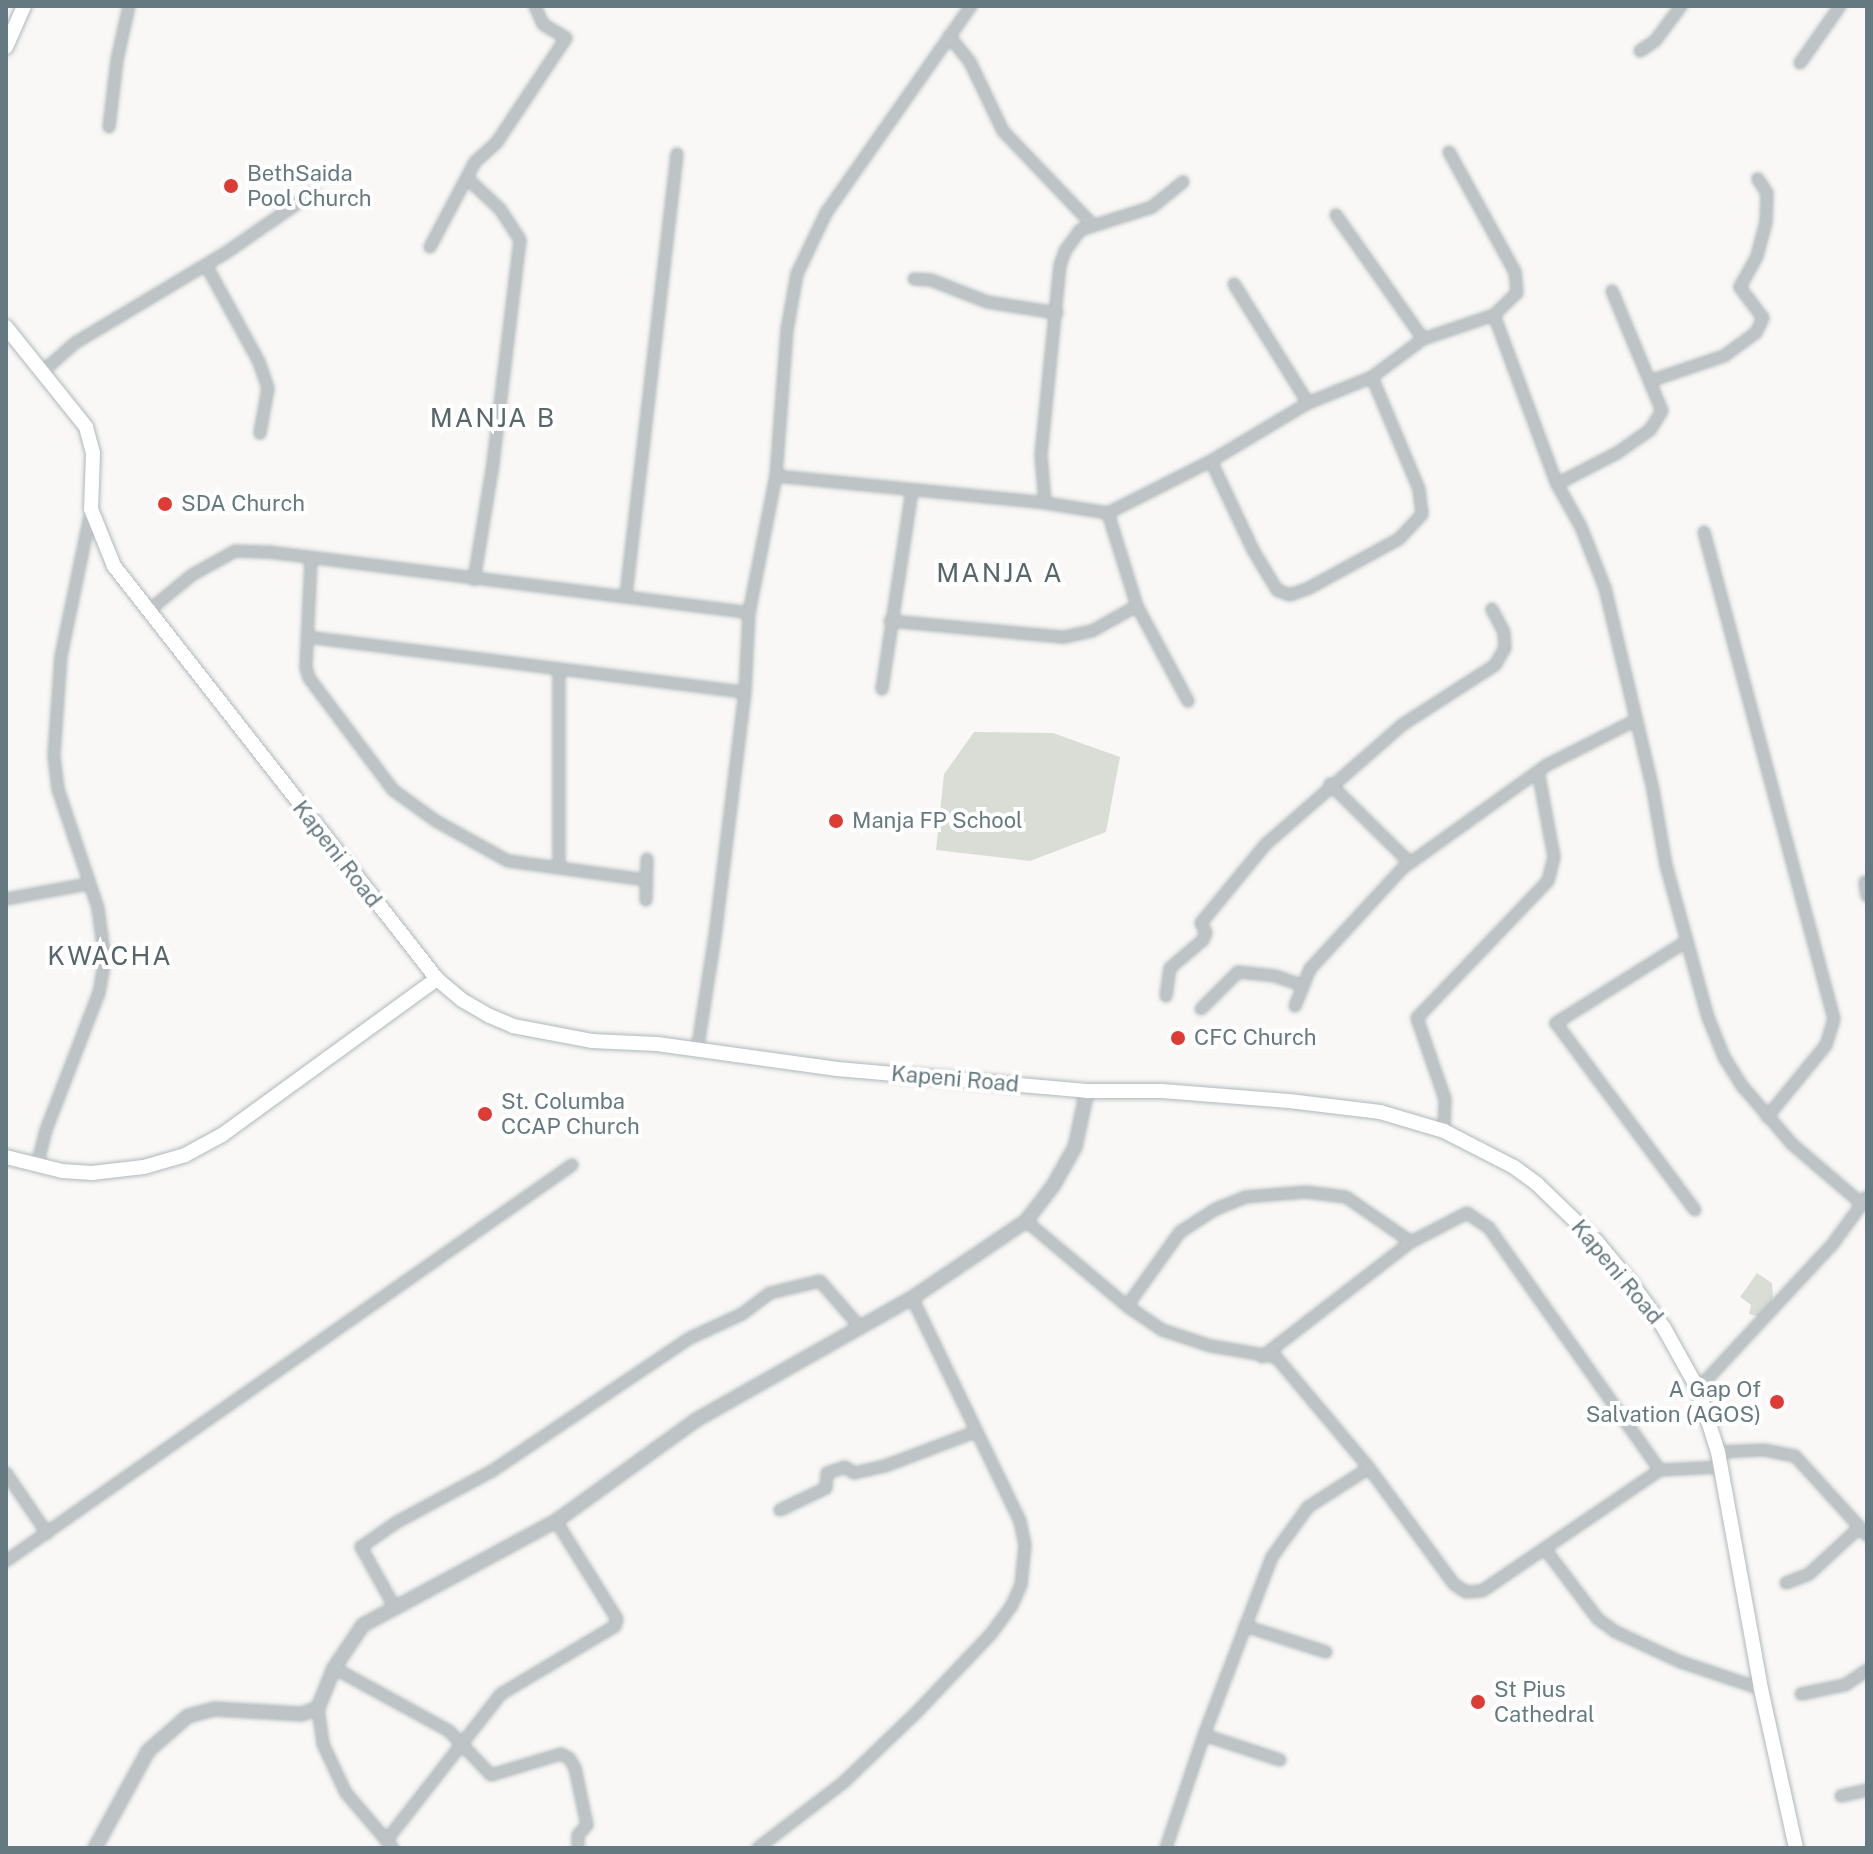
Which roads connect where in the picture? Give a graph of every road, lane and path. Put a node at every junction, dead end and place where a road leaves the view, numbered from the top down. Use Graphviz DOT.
graph roads {
  1 [pos="24,6"];
  2 [pos="129,6"];
  3 [pos="535,6"];
  4 [pos="971,6"];
  5 [pos="1681,6"];
  6 [pos="1840,6"];
  7 [pos="949,36"];
  8 [pos="6,47"];
  9 [pos="1640,51"];
  10 [pos="1800,63"];
  11 [pos="109,127"];
  12 [pos="1449,152"];
  13 [pos="677,154"];
  14 [pos="467,178"];
  15 [pos="1758,179"];
  16 [pos="1183,182"];
  17 [pos="314,192"];
  18 [pos="1336,215"];
  19 [pos="1091,223"];
  20 [pos="430,247"];
  21 [pos="206,265"];
  22 [pos="914,279"];
  23 [pos="1234,284"];
  24 [pos="1612,291"];
  25 [pos="1057,313"];
  26 [pos="1494,315"];
  27 [pos="6,327"];
  28 [pos="1423,339"];
  29 [pos="41,373"];
  30 [pos="1372,377"];
  31 [pos="1650,381"];
  32 [pos="1308,403"];
  33 [pos="260,433"];
  34 [pos="1211,461"];
  35 [pos="776,476"];
  36 [pos="1557,484"];
  37 [pos="912,490"];
  38 [pos="1045,503"];
  39 [pos="91,509"];
  40 [pos="1108,513"];
  41 [pos="1704,532"];
  42 [pos="311,560"];
  43 [pos="474,580"];
  44 [pos="626,595"];
  45 [pos="1137,606"];
  46 [pos="1492,609"];
  47 [pos="147,612"];
  48 [pos="749,613"];
  49 [pos="890,621"];
  50 [pos="307,637"];
  51 [pos="559,669"];
  52 [pos="882,689"];
  53 [pos="745,692"];
  54 [pos="1188,701"];
  55 [pos="1636,720"];
  56 [pos="1538,771"];
  57 [pos="1330,784"];
  58 [pos="647,859"];
  59 [pos="1410,863"];
  60 [pos="559,867"];
  61 [pos="646,880"];
  62 [pos="1865,882"];
  63 [pos="88,884"];
  64 [pos="1867,896"];
  65 [pos="6,899"];
  66 [pos="646,900"];
  67 [pos="1687,941"];
  68 [pos="437,979"];
  69 [pos="1301,985"];
  70 [pos="1166,996"];
  71 [pos="1295,1006"];
  72 [pos="1201,1009"];
  73 [pos="697,1052"];
  74 [pos="1087,1091"];
  75 [pos="1767,1117"];
  76 [pos="1444,1131"];
  77 [pos="6,1157"];
  78 [pos="572,1165"];
  79 [pos="37,1166"];
  80 [pos="1864,1200"];
  81 [pos="1695,1210"];
  82 [pos="1026,1221"];
  83 [pos="1411,1242"];
  84 [pos="912,1298"];
  85 [pos="1127,1306"];
  86 [pos="859,1326"];
  87 [pos="1262,1357"];
  88 [pos="1698,1389"];
  89 [pos="975,1432"];
  90 [pos="1720,1460"];
  91 [pos="1369,1468"];
  92 [pos="1660,1470"];
  93 [pos="6,1473"];
  94 [pos="780,1510"];
  95 [pos="556,1521"];
  96 [pos="1864,1531"];
  97 [pos="47,1533"];
  98 [pos="1545,1549"];
  99 [pos="6,1561"];
  100 [pos="1786,1583"];
  101 [pos="394,1606"];
  102 [pos="1245,1626"];
  103 [pos="1326,1652"];
  104 [pos="334,1668"];
  105 [pos="1867,1670"];
  106 [pos="1761,1689"];
  107 [pos="1801,1694"];
  108 [pos="318,1708"];
  109 [pos="1204,1735"];
  110 [pos="463,1742"];
  111 [pos="1280,1760"];
  112 [pos="1867,1790"];
  113 [pos="1841,1796"];
  114 [pos="390,1844"];
  115 [pos="1169,1847"];
  116 [pos="95,1848"];
  117 [pos="578,1848"];
  118 [pos="758,1848"];
  119 [pos="1796,1848"];
  1 -- 8 [label="main road"];
  2 -- 11 [label="street"];
  3 -- 14 [label="street"];
  4 -- 7 [label="street"];
  5 -- 9 [label="street"];
  6 -- 10 [label="street"];
  7 -- 19 [label="street"];
  7 -- 35 [label="street"];
  12 -- 26 [label="street"];
  13 -- 44 [label="street"];
  14 -- 20 [label="street"];
  14 -- 43 [label="street"];
  15 -- 31 [label="street"];
  16 -- 19 [label="street"];
  17 -- 21 [label="street"];
  18 -- 28 [label="street"];
  19 -- 25 [label="street"];
  21 -- 29 [label="street"];
  21 -- 33 [label="street"];
  22 -- 25 [label="street"];
  23 -- 32 [label="street"];
  24 -- 31 [label="street"];
  25 -- 38 [label="street"];
  26 -- 28 [label="street"];
  26 -- 36 [label="street"];
  27 -- 29 [label="main road, Kapeni Road"];
  28 -- 30 [label="street"];
  29 -- 39 [label="main road, Kapeni Road"];
  30 -- 32 [label="street"];
  30 -- 34 [label="street"];
  31 -- 36 [label="street"];
  32 -- 34 [label="street"];
  34 -- 40 [label="street"];
  35 -- 37 [label="street"];
  35 -- 48 [label="street"];
  36 -- 55 [label="street"];
  37 -- 38 [label="street"];
  37 -- 49 [label="street"];
  38 -- 40 [label="street"];
  39 -- 47 [label="main road, Kapeni Road"];
  39 -- 63 [label="street"];
  40 -- 45 [label="street"];
  41 -- 75 [label="street"];
  42 -- 43 [label="street"];
  42 -- 47 [label="street"];
  42 -- 50 [label="street"];
  43 -- 44 [label="street"];
  44 -- 48 [label="street"];
  45 -- 49 [label="street"];
  45 -- 54 [label="street"];
  46 -- 57 [label="street"];
  47 -- 68 [label="main road, Kapeni Road"];
  48 -- 53 [label="street"];
  49 -- 52 [label="street"];
  50 -- 51 [label="street"];
  50 -- 60 [label="street"];
  51 -- 53 [label="street"];
  51 -- 60 [label="street"];
  53 -- 73 [label="street"];
  55 -- 56 [label="street"];
  55 -- 67 [label="street"];
  56 -- 59 [label="street"];
  56 -- 76 [label="street"];
  57 -- 59 [label="street"];
  57 -- 70 [label="street"];
  58 -- 61 [label="street"];
  59 -- 69 [label="street"];
  60 -- 61 [label="street"];
  61 -- 66 [label="street"];
  62 -- 64 [label="street"];
  63 -- 65 [label="street"];
  63 -- 79 [label="street"];
  67 -- 75 [label="street"];
  67 -- 81 [label="street"];
  68 -- 73 [label="main road, Kapeni Road"];
  68 -- 79 [label="main road"];
  69 -- 71 [label="street"];
  69 -- 72 [label="street"];
  73 -- 74 [label="main road, Kapeni Road"];
  74 -- 76 [label="main road, Kapeni Road"];
  74 -- 82 [label="street"];
  75 -- 80 [label="street"];
  76 -- 88 [label="main road, Kapeni Road"];
  77 -- 79 [label="main road"];
  78 -- 97 [label="street"];
  80 -- 88 [label="street"];
  82 -- 84 [label="street"];
  82 -- 85 [label="street"];
  83 -- 85 [label="street"];
  83 -- 87 [label="street"];
  83 -- 92 [label="street"];
  84 -- 86 [label="street"];
  84 -- 89 [label="street"];
  85 -- 87 [label="street"];
  86 -- 95 [label="street"];
  86 -- 101 [label="street"];
  87 -- 91 [label="street"];
  88 -- 90 [label="main road, Kapeni Road"];
  89 -- 94 [label="street"];
  89 -- 118 [label="street"];
  90 -- 92 [label="street"];
  90 -- 96 [label="street"];
  90 -- 106 [label="main road, Kapeni Road"];
  91 -- 98 [label="street"];
  91 -- 102 [label="street"];
  92 -- 98 [label="street"];
  93 -- 97 [label="street"];
  95 -- 101 [label="street"];
  95 -- 110 [label="street"];
  96 -- 100 [label="street"];
  97 -- 99 [label="street"];
  98 -- 106 [label="street"];
  101 -- 104 [label="street"];
  102 -- 103 [label="street"];
  102 -- 109 [label="street"];
  104 -- 108 [label="street"];
  104 -- 110 [label="street"];
  105 -- 107 [label="street"];
  106 -- 119 [label="main road, Kapeni Road"];
  108 -- 114 [label="street"];
  108 -- 116 [label="street"];
  109 -- 111 [label="street"];
  109 -- 115 [label="street"];
  110 -- 114 [label="street"];
  110 -- 117 [label="street"];
  112 -- 113 [label="street"];
}
